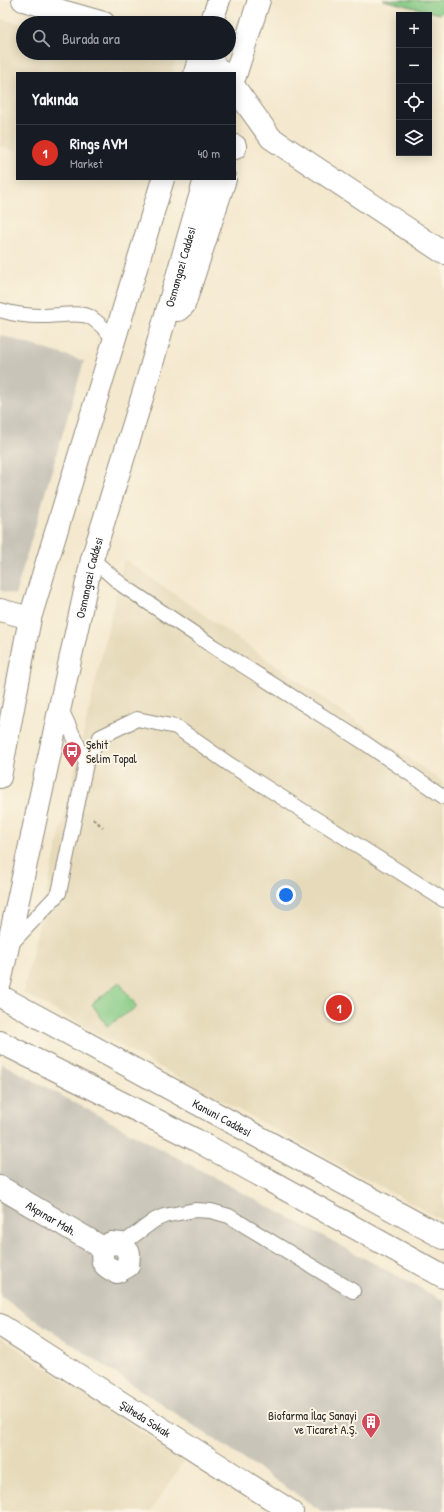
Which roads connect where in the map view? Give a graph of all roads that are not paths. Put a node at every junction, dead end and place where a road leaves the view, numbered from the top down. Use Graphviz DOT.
graph roads {
  1 [pos="23,0"];
  2 [pos="219,0"];
  3 [pos="259,0"];
  4 [pos="79,16"];
  5 [pos="213,16"];
  6 [pos="200,60"];
  7 [pos="210,60"];
  8 [pos="195,72"];
  9 [pos="221,72"];
  10 [pos="236,73"];
  11 [pos="236,89"];
  12 [pos="163,180"];
  13 [pos="205,180"];
  14 [pos="225,180"];
  15 [pos="444,253"];
  16 [pos="0,310"];
  17 [pos="163,324"];
  18 [pos="114,340"];
  19 [pos="92,559"];
  20 [pos="0,610"];
  21 [pos="30,618"];
  22 [pos="60,707"];
  23 [pos="86,763"];
  24 [pos="0,777"];
  25 [pos="444,798"];
  26 [pos="444,900"];
  27 [pos="8,947"];
  28 [pos="0,984"];
  29 [pos="0,996"];
  30 [pos="0,1042"];
  31 [pos="0,1187"];
  32 [pos="444,1238"];
  33 [pos="112,1246"];
  34 [pos="444,1277"];
  35 [pos="353,1291"];
  36 [pos="0,1325"];
  37 [pos="292,1512"];
  1 -- 4 [label="street"];
  2 -- 5 [label="street"];
  3 -- 10 [label="street"];
  6 -- 8 [label="street"];
  7 -- 9 [label="street"];
  11 -- 15 [label="street"];
  12 -- 18 [label="street"];
  13 -- 17 [label="street, Osmangazi Caddesi"];
  14 -- 17 [label="street"];
  16 -- 18 [label="lane"];
  17 -- 19 [label="street, Osmangazi Caddesi"];
  18 -- 21 [label="street"];
  19 -- 22 [label="street, Osmangazi Caddesi"];
  19 -- 25 [label="lane"];
  20 -- 21 [label="street"];
  21 -- 24 [label="street"];
  22 -- 23 [label="lane"];
  22 -- 27 [label="street, Osmangazi Caddesi"];
  23 -- 26 [label="lane"];
  23 -- 27 [label="lane"];
  27 -- 28 [label="street, Osmangazi Caddesi"];
  29 -- 32 [label="street, Kanuni Caddesi"];
  30 -- 34 [label="street"];
  31 -- 33 [label="street, Akpınar Mah."];
  33 -- 35 [label="lane"];
  36 -- 37 [label="street, Şüheda Sokak"];
}
